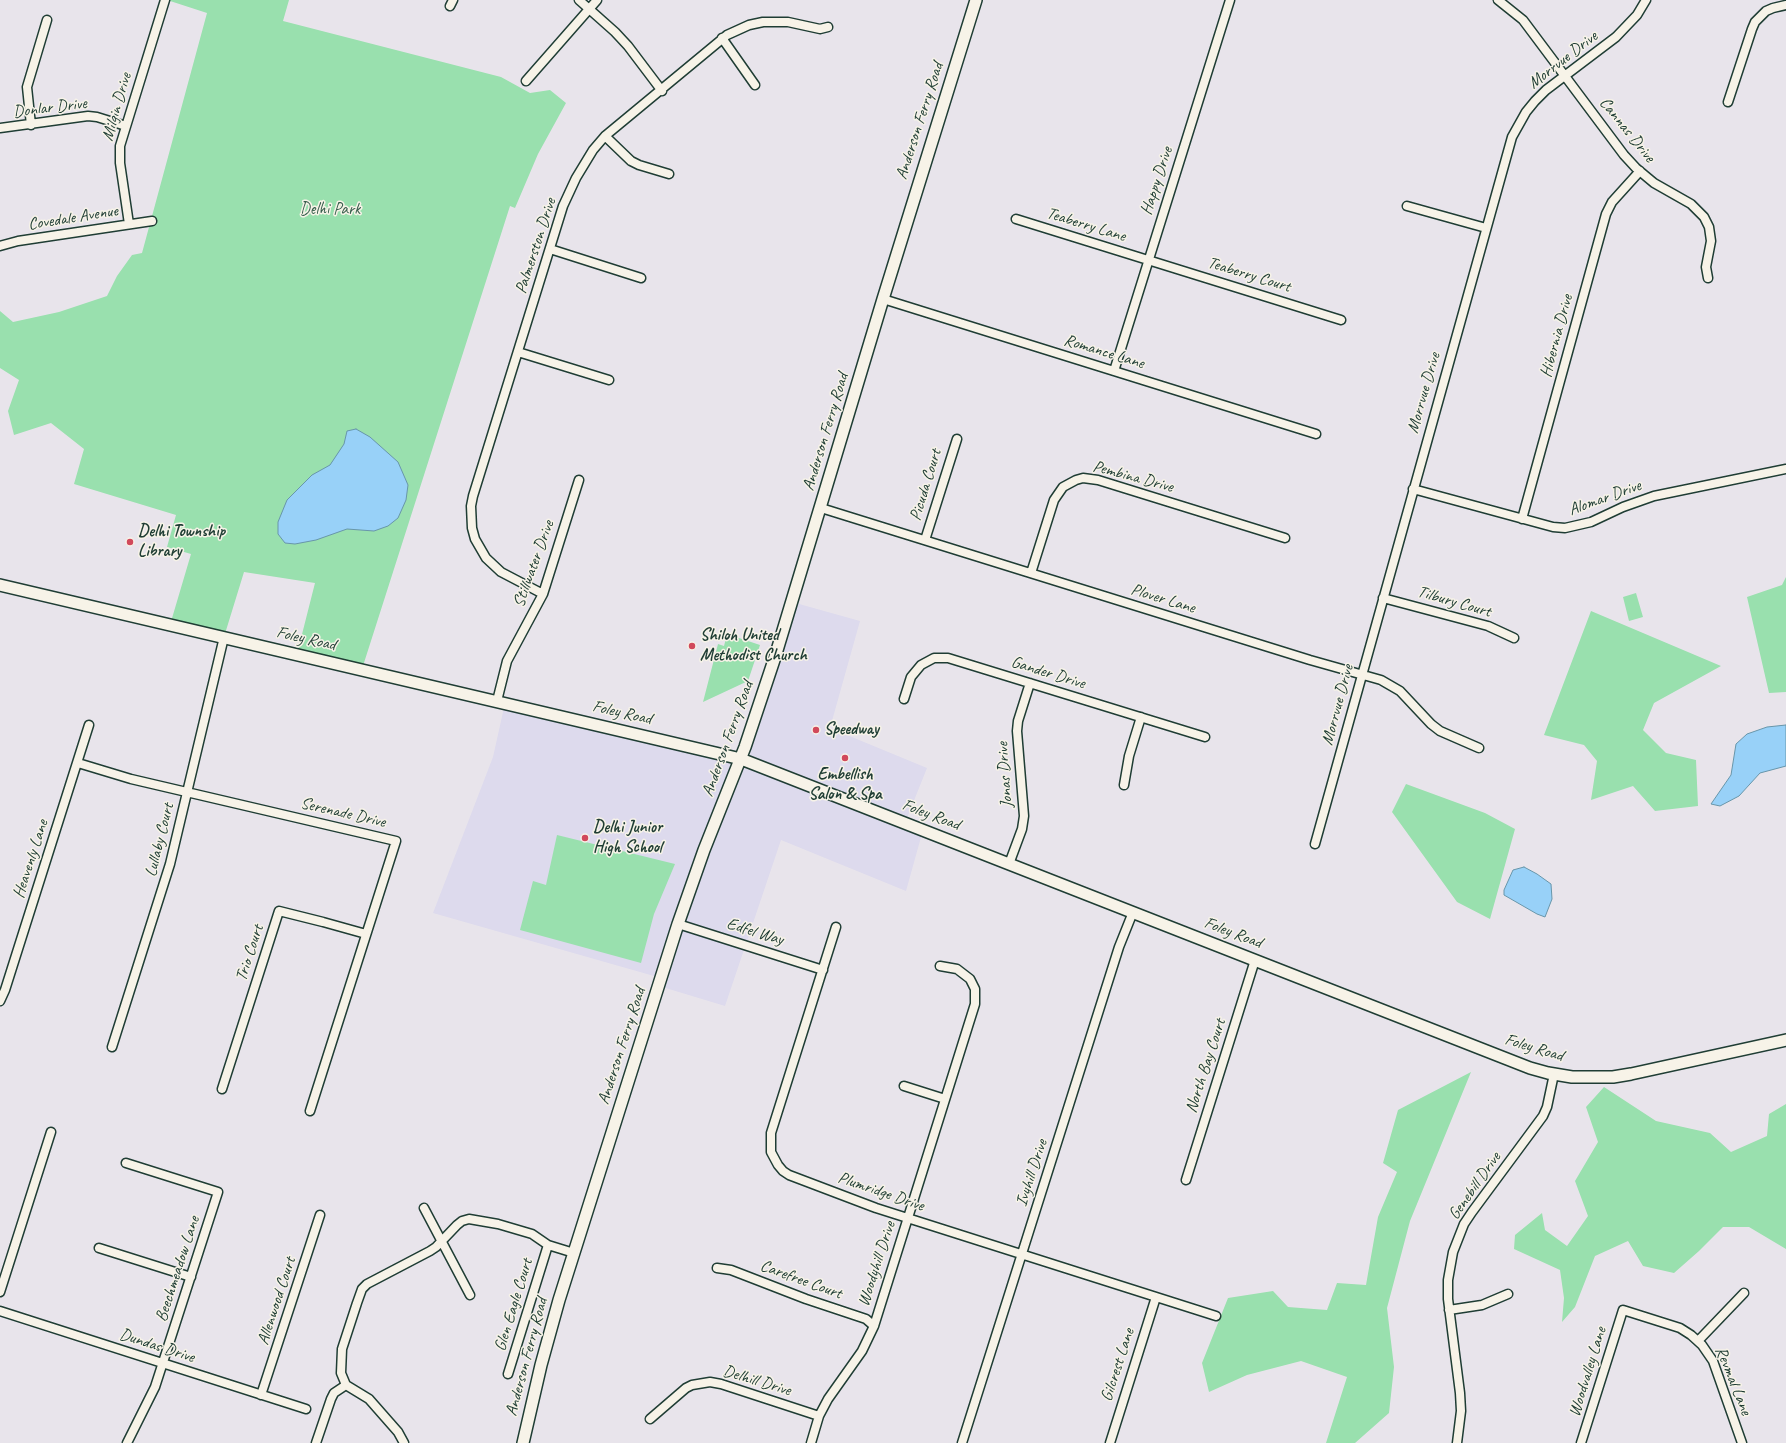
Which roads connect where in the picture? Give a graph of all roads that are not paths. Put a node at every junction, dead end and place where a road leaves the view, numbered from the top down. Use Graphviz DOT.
graph roads {
  1 [pos="165,0"];
  2 [pos="579,0"];
  3 [pos="596,0"];
  4 [pos="976,0"];
  5 [pos="1230,0"];
  6 [pos="1498,0"];
  7 [pos="1646,0"];
  8 [pos="1786,5"];
  9 [pos="589,9"];
  10 [pos="47,20"];
  11 [pos="828,27"];
  12 [pos="722,38"];
  13 [pos="1565,76"];
  14 [pos="526,81"];
  15 [pos="755,85"];
  16 [pos="662,91"];
  17 [pos="1728,102"];
  18 [pos="30,124"];
  19 [pos="126,126"];
  20 [pos="0,128"];
  21 [pos="605,136"];
  22 [pos="1640,172"];
  23 [pos="669,174"];
  24 [pos="1407,206"];
  25 [pos="1016,219"];
  26 [pos="152,221"];
  27 [pos="129,224"];
  28 [pos="1486,228"];
  29 [pos="0,246"];
  30 [pos="550,249"];
  31 [pos="1148,259"];
  32 [pos="641,278"];
  33 [pos="1708,278"];
  34 [pos="883,299"];
  35 [pos="1341,320"];
  36 [pos="518,352"];
  37 [pos="1114,371"];
  38 [pos="609,380"];
  39 [pos="1316,434"];
  40 [pos="956,439"];
  41 [pos="1786,469"];
  42 [pos="579,480"];
  43 [pos="1413,489"];
  44 [pos="821,508"];
  45 [pos="1522,519"];
  46 [pos="1285,538"];
  47 [pos="925,540"];
  48 [pos="1031,573"];
  49 [pos="0,585"];
  50 [pos="543,594"];
  51 [pos="1383,598"];
  52 [pos="224,637"];
  53 [pos="1514,638"];
  54 [pos="1362,675"];
  55 [pos="1030,683"];
  56 [pos="904,700"];
  57 [pos="497,701"];
  58 [pos="1141,717"];
  59 [pos="89,725"];
  60 [pos="1205,737"];
  61 [pos="1479,748"];
  62 [pos="741,759"];
  63 [pos="78,763"];
  64 [pos="1124,785"];
  65 [pos="187,793"];
  66 [pos="1315,844"];
  67 [pos="1009,864"];
  68 [pos="1132,912"];
  69 [pos="678,924"];
  70 [pos="836,927"];
  71 [pos="366,934"];
  72 [pos="1255,960"];
  73 [pos="940,966"];
  74 [pos="823,970"];
  75 [pos="0,1002"];
  76 [pos="1786,1040"];
  77 [pos="112,1047"];
  78 [pos="1554,1074"];
  79 [pos="904,1086"];
  80 [pos="222,1089"];
  81 [pos="945,1099"];
  82 [pos="310,1111"];
  83 [pos="51,1132"];
  84 [pos="126,1163"];
  85 [pos="1186,1180"];
  86 [pos="424,1208"];
  87 [pos="320,1215"];
  88 [pos="907,1218"];
  89 [pos="441,1242"];
  90 [pos="548,1245"];
  91 [pos="98,1248"];
  92 [pos="574,1253"];
  93 [pos="1022,1254"];
  94 [pos="717,1268"];
  95 [pos="191,1278"];
  96 [pos="0,1292"];
  97 [pos="1744,1293"];
  98 [pos="1508,1294"];
  99 [pos="470,1295"];
  100 [pos="1156,1297"];
  101 [pos="1449,1310"];
  102 [pos="1623,1310"];
  103 [pos="0,1311"];
  104 [pos="1216,1316"];
  105 [pos="874,1326"];
  106 [pos="1698,1341"];
  107 [pos="163,1364"];
  108 [pos="508,1374"];
  109 [pos="346,1385"];
  110 [pos="261,1395"];
  111 [pos="306,1409"];
  112 [pos="819,1416"];
  113 [pos="650,1419"];
  114 [pos="127,1443"];
  115 [pos="316,1443"];
  116 [pos="404,1443"];
  117 [pos="523,1443"];
  118 [pos="811,1443"];
  119 [pos="962,1443"];
  120 [pos="1110,1443"];
  121 [pos="1457,1443"];
  122 [pos="1581,1443"];
  123 [pos="1742,1443"];
  1 -- 19 [label="street, Milgin Drive"];
  2 -- 9 [label="street"];
  3 -- 9 [label="street"];
  4 -- 34 [label="street, Anderson Ferry Road"];
  5 -- 31 [label="street, Happy Drive"];
  6 -- 13 [label="street, Cannas Drive"];
  7 -- 13 [label="street, Morrvue Drive"];
  8 -- 17 [label="street"];
  9 -- 14 [label="street"];
  9 -- 16 [label="street"];
  10 -- 18 [label="street"];
  11 -- 12 [label="street, Palmerston Drive"];
  12 -- 15 [label="street"];
  12 -- 16 [label="street, Palmerston Drive"];
  13 -- 22 [label="street, Cannas Drive"];
  13 -- 28 [label="street, Morrvue Drive"];
  16 -- 21 [label="street, Palmerston Drive"];
  18 -- 19 [label="street, Donlar Drive"];
  18 -- 20 [label="street, Donlar Drive"];
  19 -- 27 [label="street, Milgin Drive"];
  21 -- 23 [label="street"];
  21 -- 30 [label="street, Palmerston Drive"];
  22 -- 33 [label="street, Cannas Drive"];
  22 -- 45 [label="street, Hibernia Drive"];
  24 -- 28 [label="street"];
  25 -- 31 [label="street, Teaberry Lane"];
  26 -- 27 [label="street, Covedale Avenue"];
  27 -- 29 [label="street, Covedale Avenue"];
  28 -- 43 [label="street, Morrvue Drive"];
  30 -- 32 [label="street"];
  30 -- 36 [label="street, Palmerston Drive"];
  31 -- 35 [label="street, Teaberry Court"];
  31 -- 37 [label="street, Happy Drive"];
  34 -- 37 [label="street, Romance Lane"];
  34 -- 44 [label="street, Anderson Ferry Road"];
  36 -- 38 [label="street"];
  36 -- 50 [label="street, Palmerston Drive"];
  37 -- 39 [label="street, Romance Lane"];
  40 -- 47 [label="street, Picuda Court"];
  41 -- 45 [label="street, Alomar Drive"];
  42 -- 50 [label="street, Stillwater Drive"];
  43 -- 45 [label="street, Alomar Drive"];
  43 -- 51 [label="street, Morrvue Drive"];
  44 -- 47 [label="street, Plover Lane"];
  44 -- 62 [label="street, Anderson Ferry Road"];
  46 -- 48 [label="street, Pembina Drive"];
  47 -- 48 [label="street, Plover Lane"];
  48 -- 54 [label="street, Plover Lane"];
  49 -- 52 [label="street, Foley Road"];
  50 -- 57 [label="street, Stillwater Drive"];
  51 -- 53 [label="street, Tilbury Court"];
  51 -- 54 [label="street, Morrvue Drive"];
  52 -- 57 [label="street, Foley Road"];
  52 -- 65 [label="street, Lullaby Court"];
  54 -- 61 [label="street, Plover Lane"];
  54 -- 66 [label="street, Morrvue Drive"];
  55 -- 56 [label="street, Gander Drive"];
  55 -- 58 [label="street, Gander Drive"];
  55 -- 67 [label="street, Jonas Drive"];
  57 -- 62 [label="street, Foley Road"];
  58 -- 60 [label="street, Gander Drive"];
  58 -- 64 [label="street"];
  59 -- 63 [label="street, Heavenly Lane"];
  62 -- 67 [label="street, Foley Road"];
  62 -- 69 [label="street, Anderson Ferry Road"];
  63 -- 65 [label="street, Serenade Drive"];
  63 -- 75 [label="street, Heavenly Lane"];
  65 -- 71 [label="street, Serenade Drive"];
  65 -- 77 [label="street, Lullaby Court"];
  67 -- 68 [label="street, Foley Road"];
  68 -- 72 [label="street, Foley Road"];
  68 -- 93 [label="street, Ivyhill Drive"];
  69 -- 74 [label="street, Edfel Way"];
  69 -- 92 [label="street, Anderson Ferry Road"];
  70 -- 74 [label="street, Plumridge Drive"];
  71 -- 80 [label="street, Trio Court"];
  71 -- 82 [label="street, Serenade Drive"];
  72 -- 78 [label="street, Foley Road"];
  72 -- 85 [label="street, North Bay Court"];
  73 -- 81 [label="street, Woodyhill Drive"];
  74 -- 88 [label="street, Plumridge Drive"];
  76 -- 78 [label="street, Foley Road"];
  78 -- 101 [label="street, Genebill Drive"];
  79 -- 81 [label="street"];
  81 -- 88 [label="street, Woodyhill Drive"];
  83 -- 96 [label="street"];
  84 -- 95 [label="street, Beechmeadow Lane"];
  86 -- 89 [label="street"];
  87 -- 110 [label="street, Allenwood Court"];
  88 -- 93 [label="street, Plumridge Drive"];
  88 -- 105 [label="street, Woodyhill Drive"];
  89 -- 90 [label="street"];
  89 -- 99 [label="street"];
  89 -- 109 [label="street"];
  90 -- 92 [label="street"];
  90 -- 108 [label="street, Glen Eagle Court"];
  91 -- 95 [label="street"];
  92 -- 117 [label="street, Anderson Ferry Road"];
  93 -- 100 [label="street, Plumridge Drive"];
  93 -- 119 [label="street, Ivyhill Drive"];
  94 -- 105 [label="street, Carefree Court"];
  95 -- 107 [label="street, Beechmeadow Lane"];
  97 -- 106 [label="street"];
  98 -- 101 [label="street"];
  100 -- 104 [label="street, Plumridge Drive"];
  100 -- 120 [label="street, Gilcrest Lane"];
  101 -- 121 [label="street, Genebill Drive"];
  102 -- 106 [label="street, Revmal Lane"];
  102 -- 122 [label="street, Woodvalley Lane"];
  103 -- 107 [label="street, Dundas Drive"];
  105 -- 112 [label="street, Woodyhill Drive"];
  106 -- 123 [label="street, Revmal Lane"];
  107 -- 110 [label="street, Dundas Drive"];
  107 -- 114 [label="street, Beechmeadow Lane"];
  109 -- 115 [label="street"];
  109 -- 116 [label="street"];
  110 -- 111 [label="street, Dundas Drive"];
  112 -- 113 [label="street, Delhill Drive"];
  112 -- 118 [label="street, Woodyhill Drive"];
}
